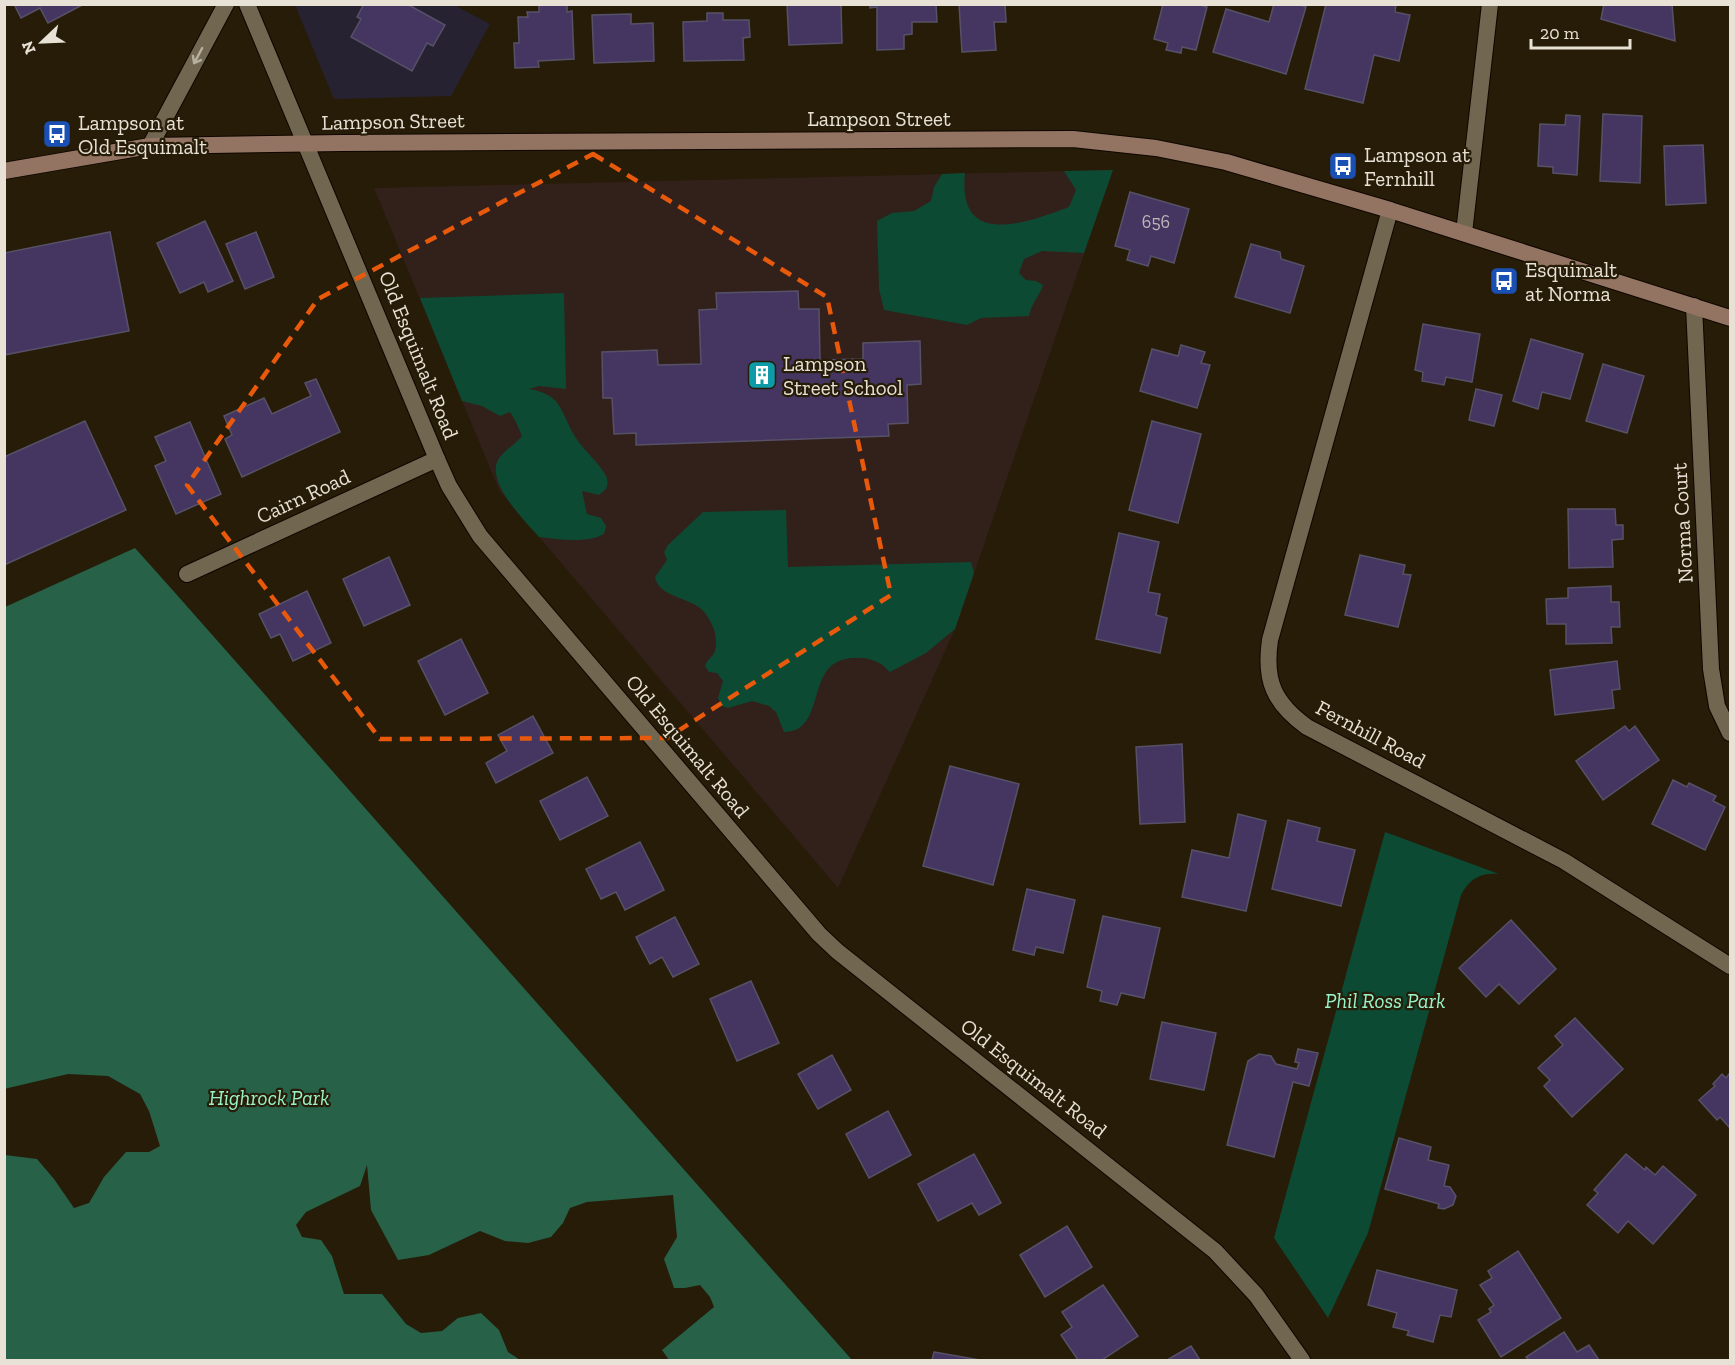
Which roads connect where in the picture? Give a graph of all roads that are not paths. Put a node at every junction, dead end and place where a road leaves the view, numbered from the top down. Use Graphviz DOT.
graph roads {
  1 [pos="226,4"];
  2 [pos="248,4"];
  3 [pos="1490,4"];
  4 [pos="307,144"];
  5 [pos="150,146"];
  6 [pos="4,171"];
  7 [pos="1390,210"];
  8 [pos="1464,233"];
  9 [pos="1694,306"];
  10 [pos="1731,318"];
  11 [pos="437,459"];
  12 [pos="187,574"];
  13 [pos="1731,733"];
  14 [pos="1731,966"];
  15 [pos="1302,1360"];
  1 -- 5 [label="street, one-way"];
  2 -- 4 [label="street, Old Esquimalt Road"];
  3 -- 8 [label="street"];
  4 -- 5 [label="main road, Lampson Street"];
  4 -- 7 [label="main road, Lampson Street"];
  4 -- 11 [label="street, Old Esquimalt Road"];
  5 -- 6 [label="main road, Lampson Street"];
  7 -- 8 [label="main road, Lampson Street"];
  7 -- 14 [label="street, Fernhill Road"];
  8 -- 9 [label="main road, Lampson Street"];
  9 -- 10 [label="main road, Lampson Street"];
  9 -- 13 [label="street, Norma Court"];
  11 -- 12 [label="street, Cairn Road"];
  11 -- 15 [label="street, Old Esquimalt Road"];
}
